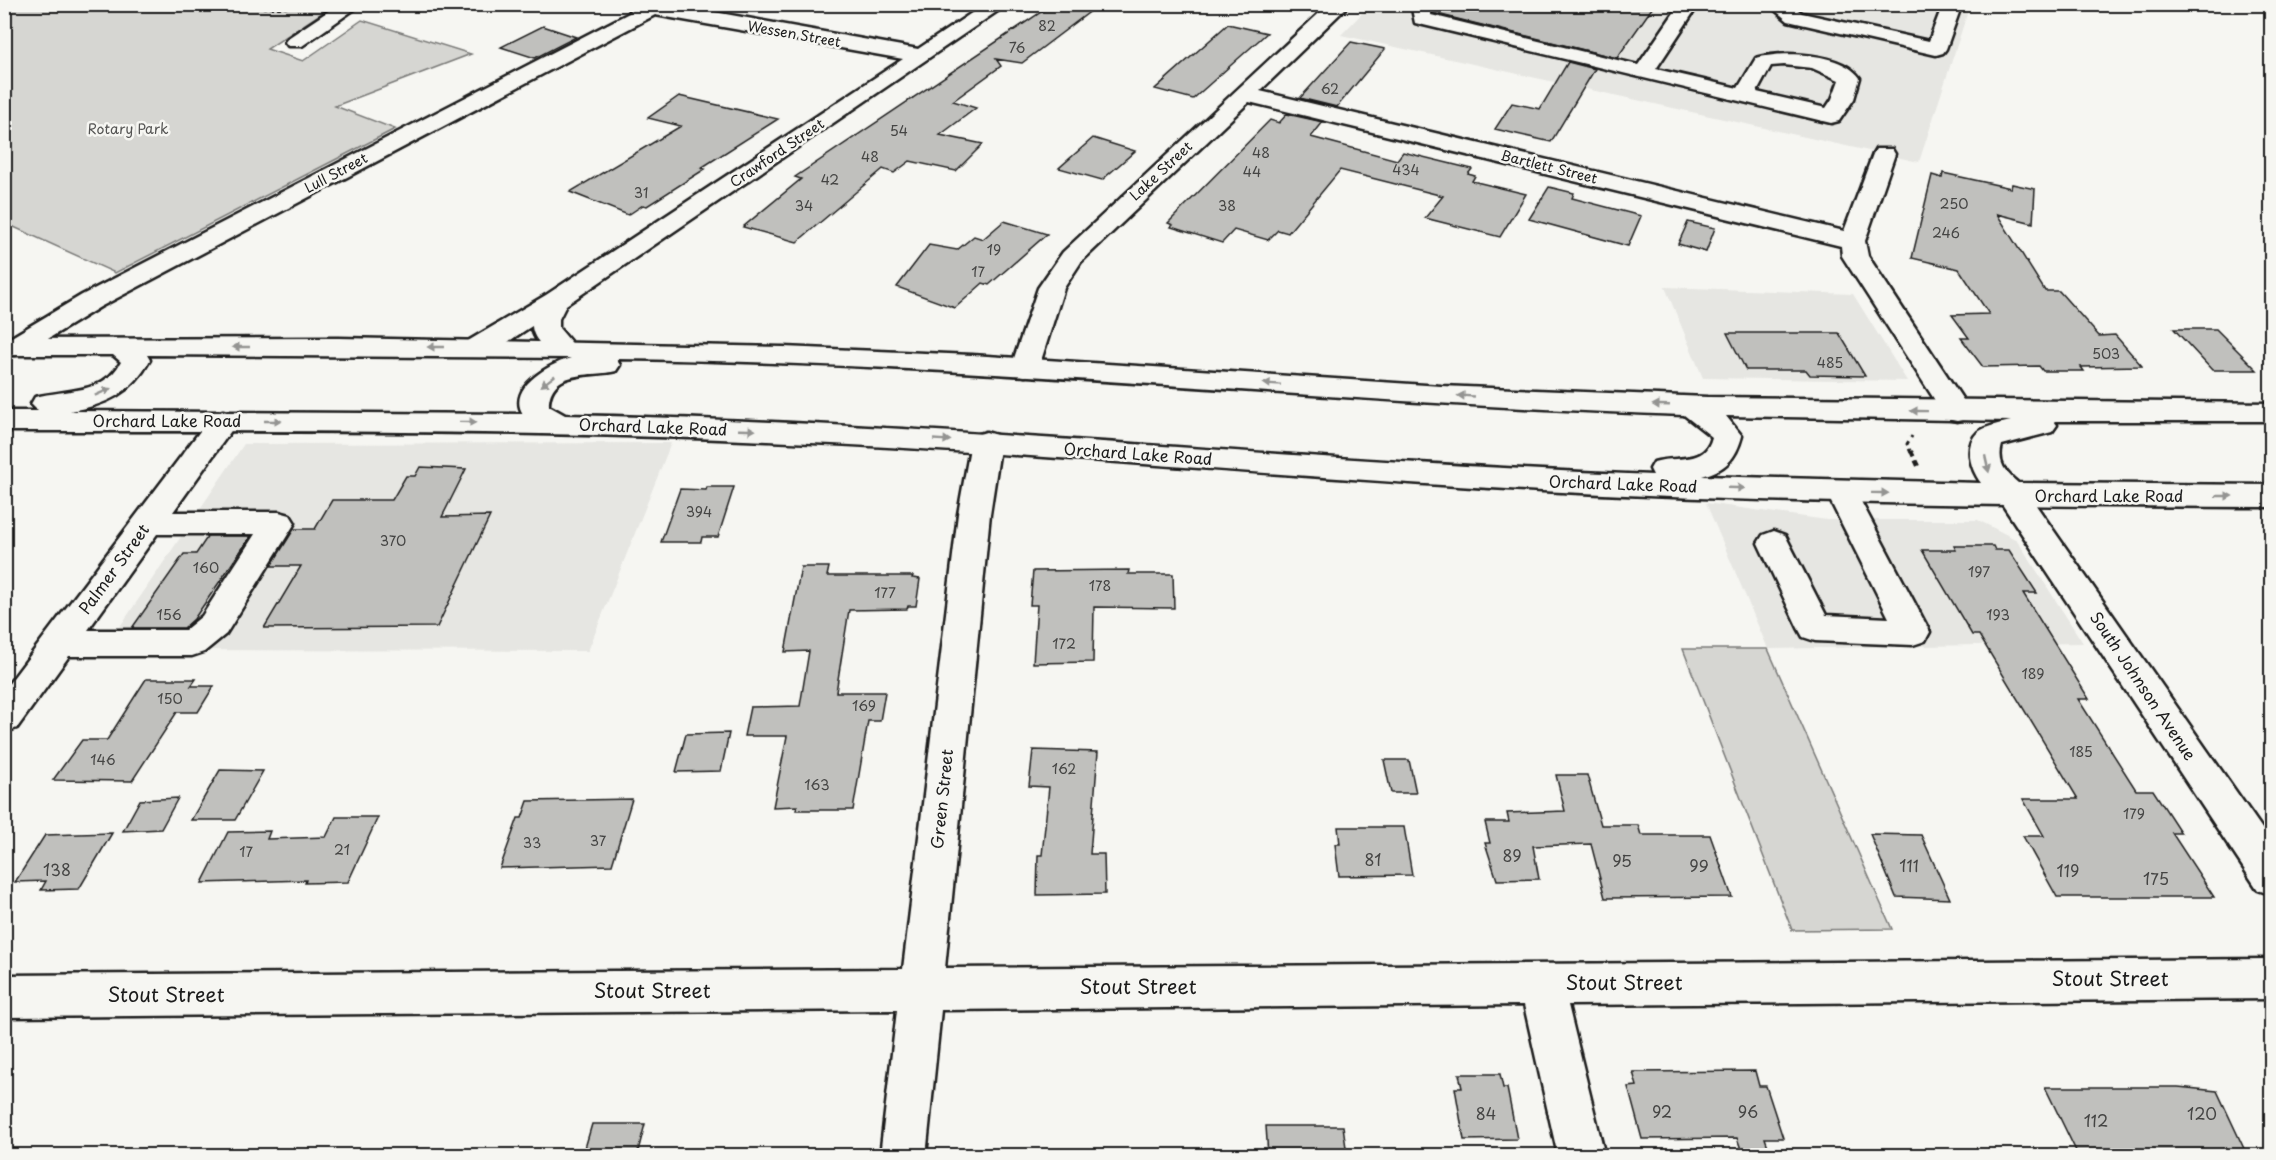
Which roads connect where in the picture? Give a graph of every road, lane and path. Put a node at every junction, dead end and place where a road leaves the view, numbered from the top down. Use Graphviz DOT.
graph roads {
  1 [pos="201,4"];
  2 [pos="291,4"];
  3 [pos="353,4"];
  4 [pos="999,4"];
  5 [pos="1341,4"];
  6 [pos="1422,4"];
  7 [pos="1690,4"];
  8 [pos="1777,4"];
  9 [pos="1953,4"];
  10 [pos="648,6"];
  11 [pos="295,42"];
  12 [pos="922,56"];
  13 [pos="1643,72"];
  14 [pos="1244,94"];
  15 [pos="1744,96"];
  16 [pos="1884,154"];
  17 [pos="1853,241"];
  18 [pos="555,301"];
  19 [pos="10,347"];
  20 [pos="120,347"];
  21 [pos="478,347"];
  22 [pos="562,348"];
  23 [pos="893,360"];
  24 [pos="1025,367"];
  25 [pos="4,405"];
  26 [pos="1691,406"];
  27 [pos="1957,412"];
  28 [pos="2271,412"];
  29 [pos="4,421"];
  30 [pos="223,421"];
  31 [pos="556,423"];
  32 [pos="2271,424"];
  33 [pos="1914,430"];
  34 [pos="986,442"];
  35 [pos="1300,466"];
  36 [pos="1920,471"];
  37 [pos="1841,492"];
  38 [pos="2013,496"];
  39 [pos="2271,496"];
  40 [pos="148,523"];
  41 [pos="1774,543"];
  42 [pos="60,643"];
  43 [pos="4,718"];
  44 [pos="2271,877"];
  45 [pos="2271,979"];
  46 [pos="1541,984"];
  47 [pos="921,988"];
  48 [pos="4,996"];
  49 [pos="903,1155"];
  50 [pos="1582,1155"];
  1 -- 2 [label="path"];
  3 -- 11 [label="street"];
  4 -- 12 [label="street, Crawford Street"];
  5 -- 14 [label="street, Lake Street"];
  6 -- 13 [label="street"];
  7 -- 13 [label="street"];
  8 -- 9 [label="street"];
  10 -- 12 [label="street, Wessen Street"];
  10 -- 19 [label="street, Lull Street"];
  12 -- 18 [label="street, Crawford Street"];
  13 -- 15 [label="street"];
  14 -- 17 [label="street, Bartlett Street"];
  14 -- 24 [label="street, Lake Street"];
  16 -- 17 [label="street"];
  17 -- 27 [label="street"];
  18 -- 21 [label="street, Crawford Street"];
  18 -- 22 [label="street"];
  19 -- 20 [label="street"];
  21 -- 20 [label="street, one-way"];
  25 -- 20 [label="street, one-way"];
  21 -- 22 [label="street"];
  22 -- 23 [label="street"];
  23 -- 24 [label="street"];
  23 -- 31 [label="street, one-way"];
  26 -- 24 [label="street, one-way"];
  27 -- 26 [label="street, one-way"];
  26 -- 35 [label="street"];
  27 -- 28 [label="street"];
  29 -- 30 [label="street, Orchard Lake Road"];
  30 -- 31 [label="street, Orchard Lake Road, one-way"];
  30 -- 40 [label="street, Palmer Street"];
  31 -- 34 [label="street, Orchard Lake Road, one-way"];
  32 -- 38 [label="street, South Johnson Avenue, one-way"];
  33 -- 36 [label="path"];
  34 -- 35 [label="street, Orchard Lake Road"];
  34 -- 47 [label="street, Green Street"];
  35 -- 37 [label="street, Orchard Lake Road, one-way"];
  37 -- 38 [label="street, Orchard Lake Road, one-way"];
  37 -- 41 [label="street"];
  38 -- 39 [label="street, Orchard Lake Road, one-way"];
  38 -- 44 [label="street, South Johnson Avenue"];
  40 -- 42 [label="street, Palmer Street"];
  40 -- 42 [label="street"];
  42 -- 43 [label="street, Palmer Street"];
  45 -- 46 [label="street, Stout Street"];
  46 -- 47 [label="street, Stout Street"];
  46 -- 50 [label="street"];
  47 -- 48 [label="street, Stout Street"];
  47 -- 49 [label="street, Green Street"];
}
